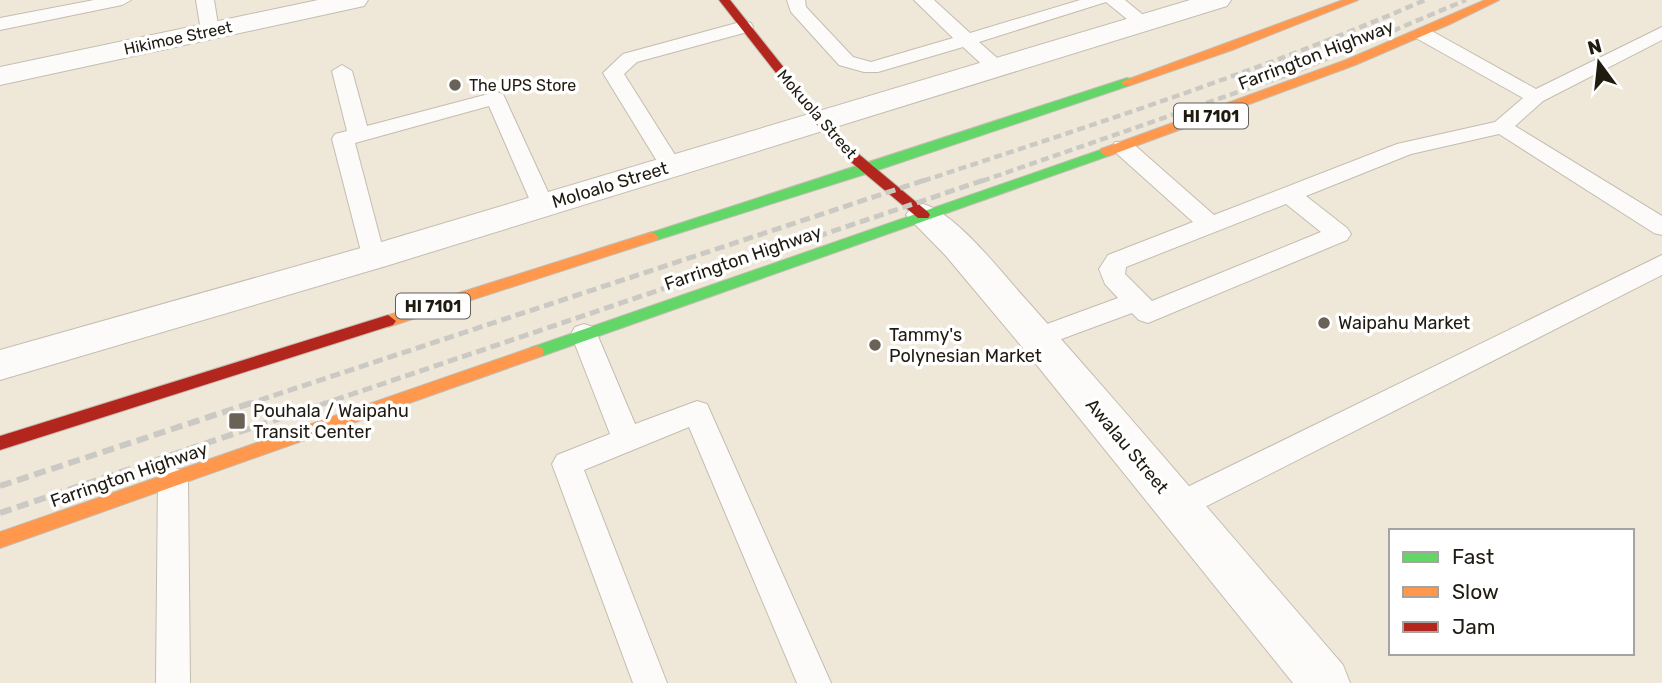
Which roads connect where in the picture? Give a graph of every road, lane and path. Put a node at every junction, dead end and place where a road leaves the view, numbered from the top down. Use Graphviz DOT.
graph roads {
  1 [pos="122,0"];
  2 [pos="205,0"];
  3 [pos="355,0"];
  4 [pos="724,0"];
  5 [pos="796,0"];
  6 [pos="923,0"];
  7 [pos="1099,0"];
  8 [pos="1114,0"];
  9 [pos="1218,0"];
  10 [pos="1353,0"];
  11 [pos="1494,0"];
  12 [pos="0,24"];
  13 [pos="1145,24"];
  14 [pos="744,27"];
  15 [pos="210,31"];
  16 [pos="1662,33"];
  17 [pos="1423,34"];
  18 [pos="967,40"];
  19 [pos="997,68"];
  20 [pos="342,71"];
  21 [pos="0,76"];
  22 [pos="1536,97"];
  23 [pos="820,121"];
  24 [pos="1502,127"];
  25 [pos="359,135"];
  26 [pos="1123,147"];
  27 [pos="671,166"];
  28 [pos="867,169"];
  29 [pos="1289,194"];
  30 [pos="543,205"];
  31 [pos="923,215"];
  32 [pos="1211,225"];
  33 [pos="1662,228"];
  34 [pos="373,257"];
  35 [pos="1662,264"];
  36 [pos="1136,301"];
  37 [pos="584,334"];
  38 [pos="1037,338"];
  39 [pos="0,365"];
  40 [pos="627,440"];
  41 [pos="0,443"];
  42 [pos="173,480"];
  43 [pos="1178,506"];
  44 [pos="0,540"];
  45 [pos="173,683"];
  46 [pos="650,683"];
  47 [pos="814,683"];
  48 [pos="1325,683"];
  1 -- 12 [label="lane"];
  2 -- 15 [label="lane"];
  3 -- 15 [label="street, Hikimoe Street"];
  4 -- 14 [label="main road, Mokuola Street"];
  5 -- 18 [label="lane"];
  6 -- 18 [label="lane"];
  7 -- 18 [label="lane"];
  8 -- 13 [label="lane"];
  9 -- 13 [label="street, Moloalo Street"];
  10 -- 28 [label="main road, HI 7101"];
  11 -- 17 [label="main road, Farrington Highway / HI 7101"];
  13 -- 19 [label="street, Moloalo Street"];
  14 -- 23 [label="main road, Mokuola Street"];
  14 -- 27 [label="lane"];
  15 -- 21 [label="street, Hikimoe Street"];
  16 -- 22 [label="lane"];
  17 -- 22 [label="lane"];
  17 -- 26 [label="main road, Farrington Highway / HI 7101"];
  18 -- 19 [label="lane"];
  19 -- 23 [label="street, Moloalo Street"];
  20 -- 25 [label="lane"];
  22 -- 24 [label="lane"];
  23 -- 27 [label="street, Moloalo Street"];
  23 -- 28 [label="main road, Mokuola Street"];
  24 -- 29 [label="lane"];
  24 -- 33 [label="lane"];
  25 -- 30 [label="lane"];
  25 -- 34 [label="lane"];
  26 -- 31 [label="main road, Farrington Highway / HI 7101"];
  26 -- 32 [label="lane"];
  27 -- 30 [label="street, Moloalo Street"];
  28 -- 31 [label="main road, Mokuola Street"];
  28 -- 41 [label="main road, HI 7101"];
  29 -- 32 [label="lane"];
  29 -- 36 [label="lane"];
  30 -- 34 [label="street, Moloalo Street"];
  31 -- 37 [label="main road, Farrington Highway / HI 7101"];
  31 -- 38 [label="street, Awalau Street"];
  32 -- 36 [label="lane"];
  34 -- 39 [label="street, Moloalo Street"];
  35 -- 43 [label="lane"];
  36 -- 38 [label="lane"];
  37 -- 40 [label="lane"];
  37 -- 42 [label="main road, Farrington Highway / HI 7101"];
  38 -- 43 [label="street, Awalau Street"];
  40 -- 46 [label="lane"];
  40 -- 47 [label="lane"];
  42 -- 44 [label="main road, Farrington Highway / HI 7101"];
  42 -- 45 [label="lane"];
  43 -- 48 [label="street, Awalau Street"];
}
